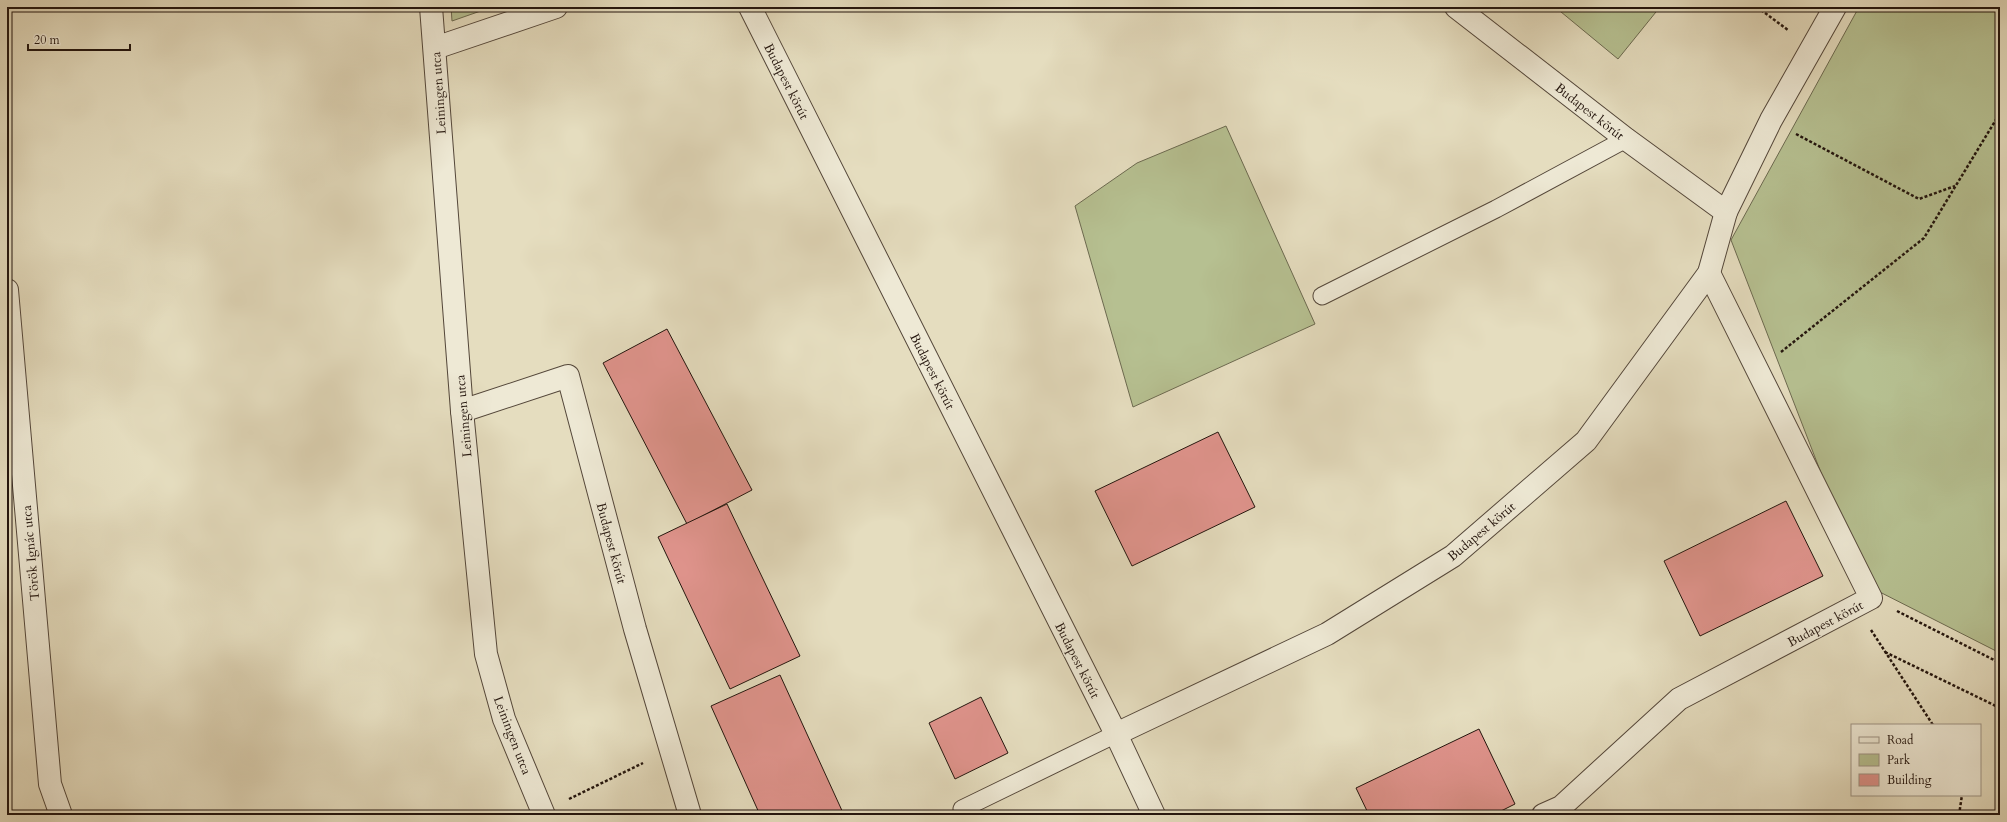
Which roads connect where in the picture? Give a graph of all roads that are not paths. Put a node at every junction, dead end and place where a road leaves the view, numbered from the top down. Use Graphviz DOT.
graph roads {
  1 [pos="431,7"];
  2 [pos="556,7"];
  3 [pos="750,7"];
  4 [pos="1456,7"];
  5 [pos="1835,7"];
  6 [pos="435,48"];
  7 [pos="1626,139"];
  8 [pos="1726,212"];
  9 [pos="1709,273"];
  10 [pos="7,290"];
  11 [pos="1322,296"];
  12 [pos="462,411"];
  13 [pos="1116,734"];
  14 [pos="962,809"];
  15 [pos="544,813"];
  16 [pos="61,815"];
  17 [pos="690,815"];
  18 [pos="1154,815"];
  19 [pos="1543,815"];
  1 -- 6 [label="street, Leiningen utca"];
  2 -- 6 [label="street"];
  3 -- 13 [label="street, Budapest körút"];
  4 -- 7 [label="street, Budapest körút"];
  5 -- 8 [label="street, Budapest körút"];
  6 -- 12 [label="street, Leiningen utca"];
  7 -- 8 [label="street, Budapest körút"];
  7 -- 11 [label="lane"];
  8 -- 9 [label="street, Budapest körút"];
  9 -- 13 [label="street, Budapest körút"];
  9 -- 19 [label="street, Budapest körút"];
  10 -- 16 [label="street, Török Ignác utca"];
  12 -- 15 [label="street, Leiningen utca"];
  12 -- 17 [label="street, Budapest körút"];
  13 -- 14 [label="lane"];
  13 -- 18 [label="street, Budapest körút"];
}
